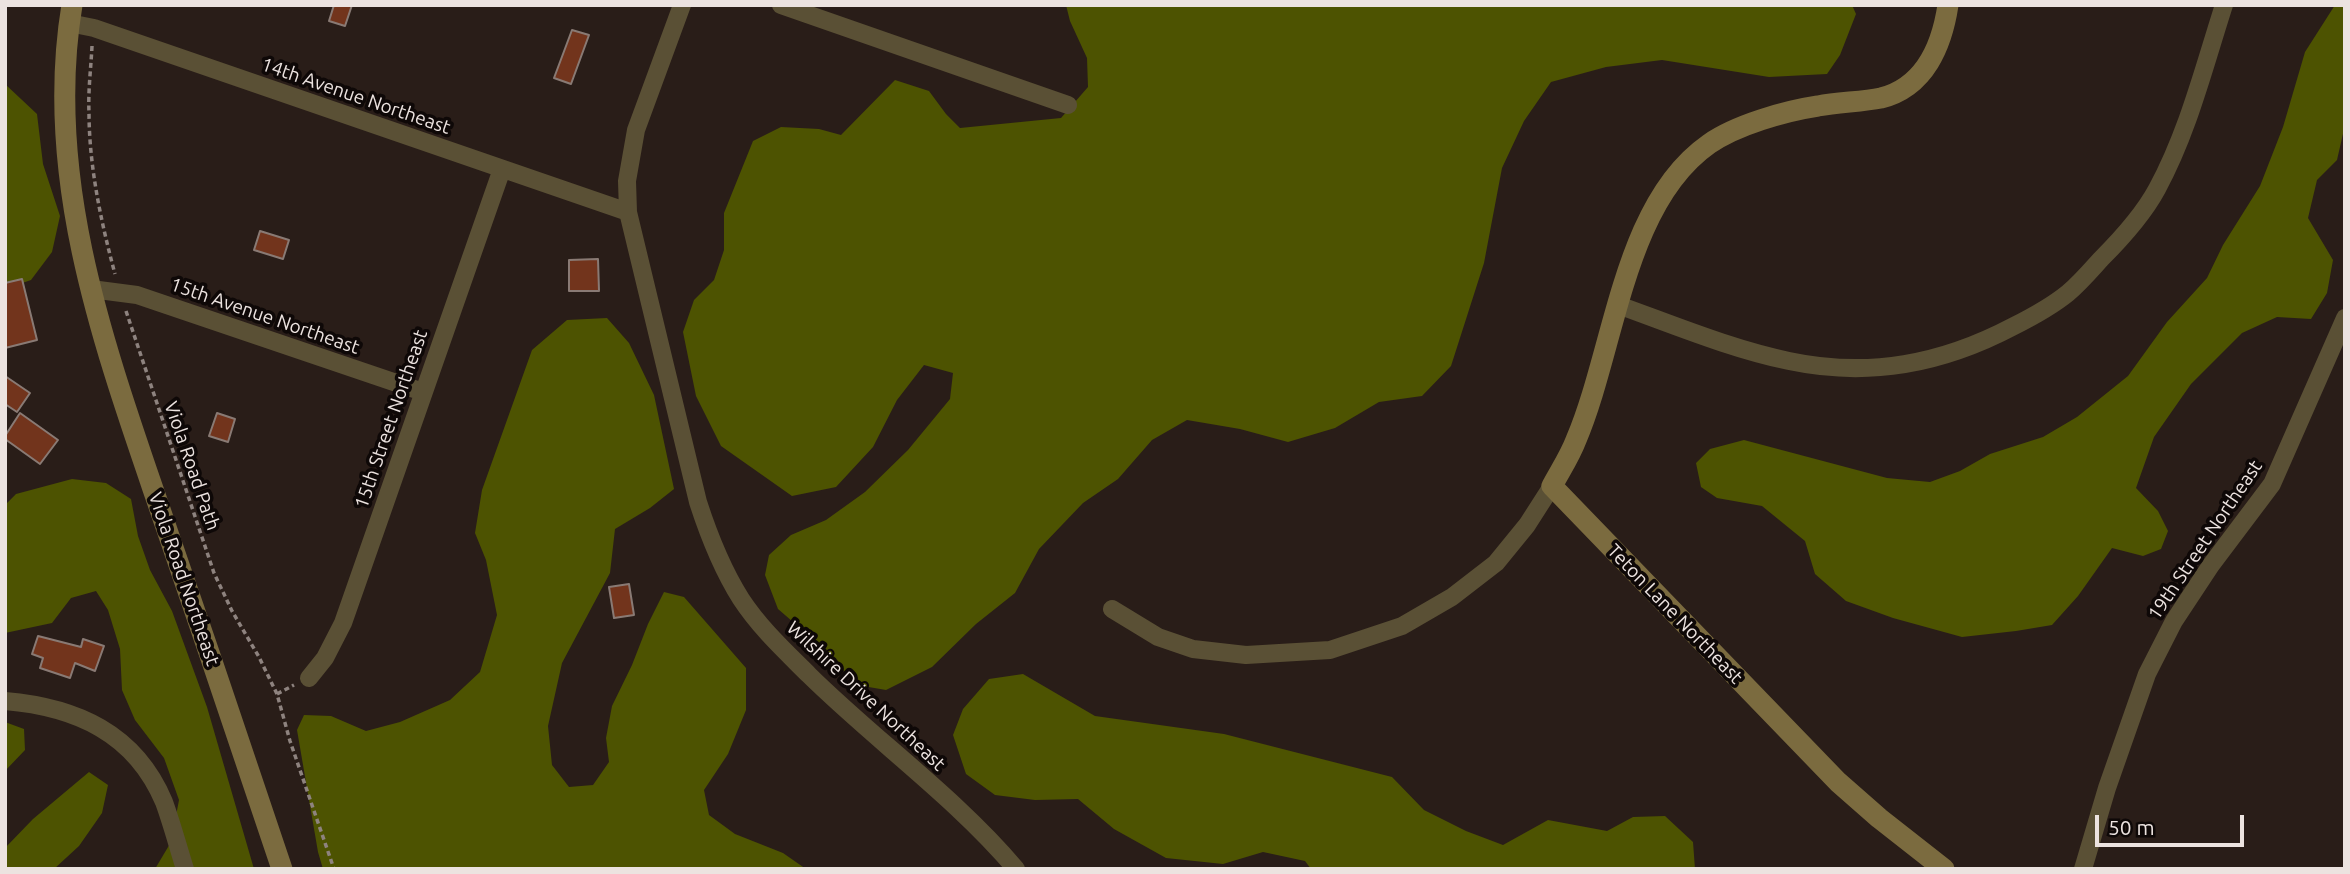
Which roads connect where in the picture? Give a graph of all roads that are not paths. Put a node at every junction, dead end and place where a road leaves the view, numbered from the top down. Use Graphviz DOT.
graph roads {
  1 [pos="682,5"];
  2 [pos="781,5"];
  3 [pos="1948,5"];
  4 [pos="2224,5"];
  5 [pos="70,14"];
  6 [pos="1068,105"];
  7 [pos="502,169"];
  8 [pos="628,212"];
  9 [pos="91,289"];
  10 [pos="1618,305"];
  11 [pos="2345,318"];
  12 [pos="423,392"];
  13 [pos="1552,486"];
  14 [pos="1112,609"];
  15 [pos="309,678"];
  16 [pos="5,701"];
  17 [pos="185,869"];
  18 [pos="282,869"];
  19 [pos="1016,869"];
  20 [pos="1944,869"];
  21 [pos="2083,869"];
  1 -- 8 [label="street"];
  2 -- 6 [label="street"];
  3 -- 10 [label="street"];
  4 -- 10 [label="street"];
  5 -- 7 [label="street, 14th Avenue Northeast"];
  5 -- 9 [label="street, Viola Road Northeast"];
  7 -- 8 [label="street, 14th Avenue Northeast"];
  7 -- 12 [label="street, 15th Street Northeast"];
  8 -- 19 [label="street, Wilshire Drive Northeast"];
  9 -- 12 [label="street, 15th Avenue Northeast"];
  9 -- 18 [label="street, Viola Road Northeast"];
  10 -- 13 [label="street"];
  11 -- 21 [label="street, 19th Street Northeast"];
  12 -- 15 [label="street, 15th Street Northeast"];
  13 -- 14 [label="street"];
  13 -- 20 [label="street, Teton Lane Northeast"];
  16 -- 17 [label="street"];
}
